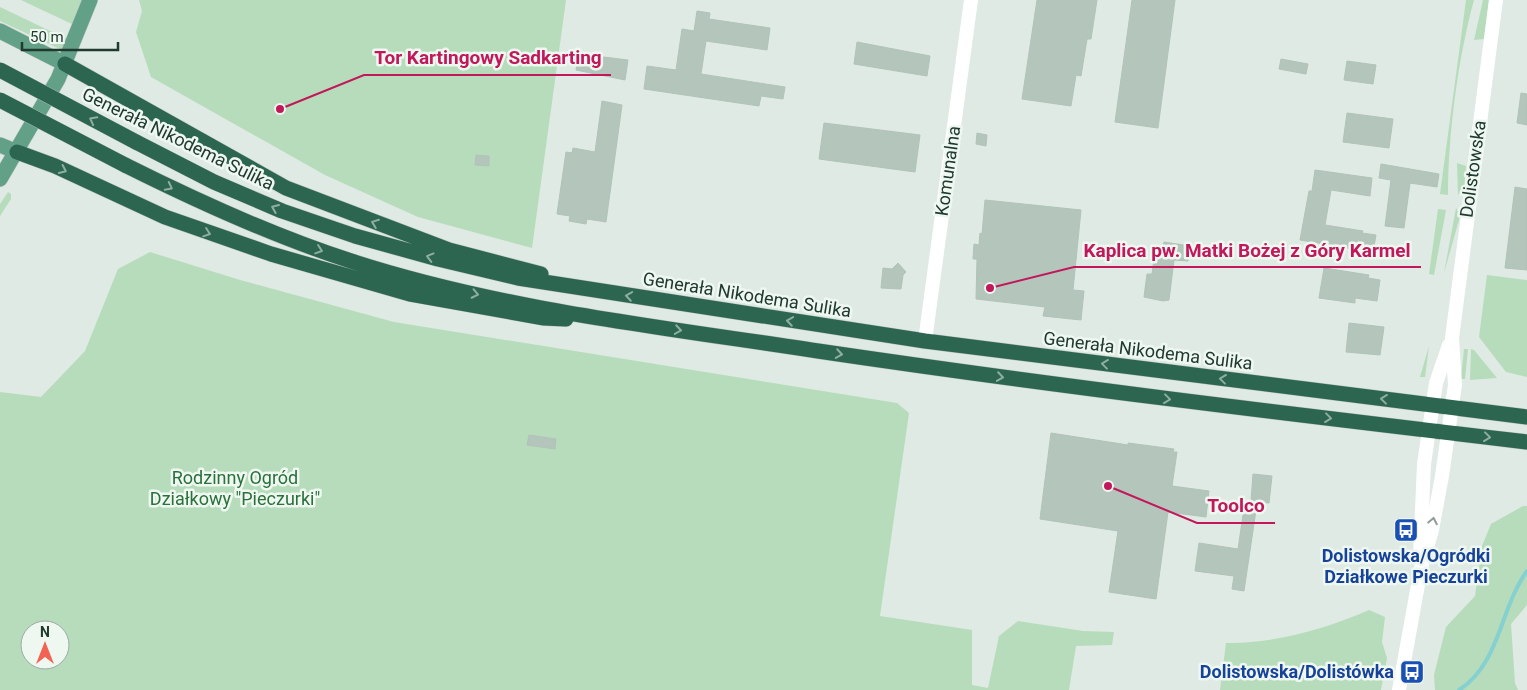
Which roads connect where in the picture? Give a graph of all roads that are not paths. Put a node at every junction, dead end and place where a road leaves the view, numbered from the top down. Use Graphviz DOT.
graph roads {
  1 [pos="90,0"];
  2 [pos="971,0"];
  3 [pos="1496,0"];
  4 [pos="0,31"];
  5 [pos="65,64"];
  6 [pos="0,70"];
  7 [pos="0,100"];
  8 [pos="0,145"];
  9 [pos="17,152"];
  10 [pos="0,179"];
  11 [pos="580,288"];
  12 [pos="630,322"];
  13 [pos="1452,338"];
  14 [pos="925,341"];
  15 [pos="1432,405"];
  16 [pos="1452,408"];
  17 [pos="1527,417"];
  18 [pos="1428,430"];
  19 [pos="1448,433"];
  20 [pos="1527,442"];
  21 [pos="1420,568"];
  22 [pos="1399,688"];
  1 -- 5 [label="main road"];
  2 -- 14 [label="street, Komunalna"];
  3 -- 13 [label="street, Dolistowska"];
  4 -- 5 [label="main road"];
  5 -- 9 [label="main road"];
  11 -- 5 [label="highway, one-way"];
  11 -- 6 [label="highway, Generała Nikodema Sulika, one-way, bridge"];
  7 -- 12 [label="highway, one-way, bridge"];
  8 -- 9 [label="main road"];
  9 -- 10 [label="main road"];
  9 -- 12 [label="highway, one-way"];
  14 -- 11 [label="highway, Generała Nikodema Sulika, one-way"];
  12 -- 18 [label="highway, one-way"];
  13 -- 15 [label="street, Dolistowska"];
  13 -- 16 [label="street, Dolistowska"];
  15 -- 14 [label="highway, Generała Nikodema Sulika, one-way"];
  15 -- 16 [label="highway, Generała Nikodema Sulika"];
  15 -- 18 [label="street, Dolistowska"];
  16 -- 17 [label="highway, Generała Nikodema Sulika"];
  16 -- 19 [label="street, Dolistowska"];
  18 -- 19 [label="highway"];
  18 -- 21 [label="street, Dolistowska"];
  19 -- 20 [label="highway, one-way"];
  21 -- 19 [label="street, Dolistowska, one-way"];
  21 -- 22 [label="street, Dolistowska"];
}
